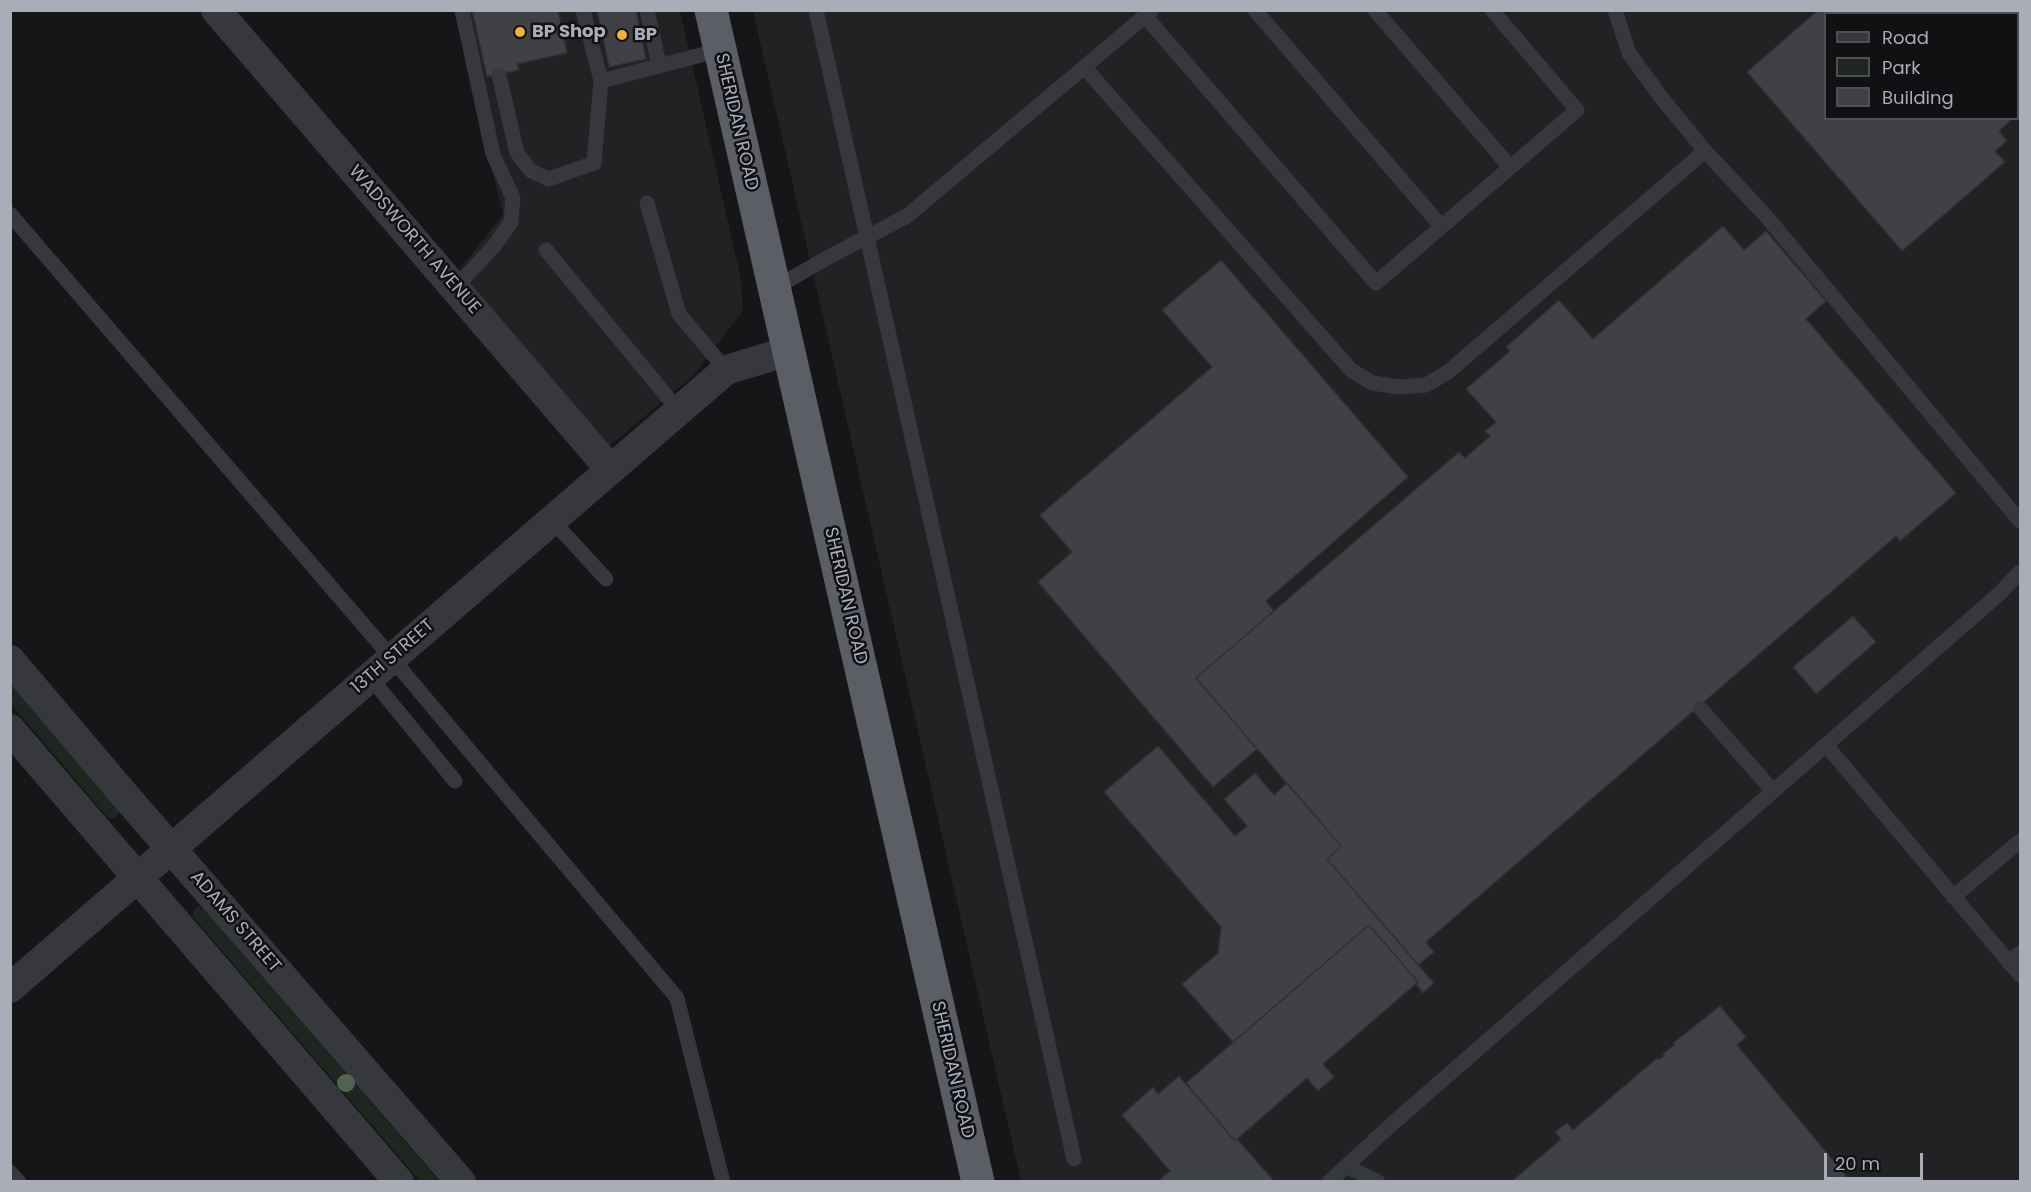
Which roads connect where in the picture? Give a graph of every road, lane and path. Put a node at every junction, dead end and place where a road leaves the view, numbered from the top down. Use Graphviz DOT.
graph roads {
  1 [pos="216,10"];
  2 [pos="462,10"];
  3 [pos="583,10"];
  4 [pos="646,10"];
  5 [pos="711,10"];
  6 [pos="816,10"];
  7 [pos="1255,10"];
  8 [pos="1375,10"];
  9 [pos="1492,10"];
  10 [pos="1615,10"];
  11 [pos="1148,13"];
  12 [pos="720,50"];
  13 [pos="659,65"];
  14 [pos="1084,68"];
  15 [pos="499,75"];
  16 [pos="601,81"];
  17 [pos="1705,151"];
  18 [pos="1510,167"];
  19 [pos="647,203"];
  20 [pos="10,214"];
  21 [pos="1441,226"];
  22 [pos="867,236"];
  23 [pos="546,250"];
  24 [pos="455,288"];
  25 [pos="773,289"];
  26 [pos="789,351"];
  27 [pos="726,370"];
  28 [pos="679,411"];
  29 [pos="610,469"];
  30 [pos="552,520"];
  31 [pos="2020,521"];
  32 [pos="2020,572"];
  33 [pos="606,579"];
  34 [pos="10,660"];
  35 [pos="381,668"];
  36 [pos="1701,709"];
  37 [pos="10,729"];
  38 [pos="1826,745"];
  39 [pos="456,781"];
  40 [pos="1773,791"];
  41 [pos="2020,841"];
  42 [pos="171,849"];
  43 [pos="138,878"];
  44 [pos="1953,897"];
  45 [pos="2015,958"];
  46 [pos="2020,975"];
  47 [pos="10,988"];
  48 [pos="1074,1159"];
  49 [pos="1346,1166"];
  50 [pos="10,1172"];
  51 [pos="19,1182"];
  52 [pos="399,1182"];
  53 [pos="461,1182"];
  54 [pos="723,1182"];
  55 [pos="978,1182"];
  56 [pos="1329,1182"];
  57 [pos="1378,1182"];
  1 -- 24 [label="street, WADSWORTH AVENUE"];
  2 -- 24 [label="lane"];
  3 -- 16 [label="lane"];
  4 -- 13 [label="lane"];
  5 -- 12 [label="highway, SHERIDAN ROAD"];
  6 -- 22 [label="lane"];
  7 -- 21 [label="lane"];
  8 -- 18 [label="lane"];
  9 -- 18 [label="lane"];
  10 -- 17 [label="lane"];
  11 -- 14 [label="lane"];
  11 -- 21 [label="lane"];
  12 -- 13 [label="lane"];
  12 -- 25 [label="highway, SHERIDAN ROAD"];
  13 -- 16 [label="lane"];
  14 -- 17 [label="lane"];
  14 -- 22 [label="lane"];
  15 -- 16 [label="lane"];
  17 -- 31 [label="lane"];
  18 -- 21 [label="lane"];
  19 -- 27 [label="lane"];
  20 -- 35 [label="lane"];
  22 -- 25 [label="lane"];
  22 -- 48 [label="lane"];
  23 -- 28 [label="lane"];
  24 -- 29 [label="street, WADSWORTH AVENUE"];
  25 -- 26 [label="highway, SHERIDAN ROAD"];
  26 -- 27 [label="street, 13TH STREET"];
  26 -- 55 [label="highway, SHERIDAN ROAD"];
  27 -- 28 [label="street, 13TH STREET"];
  28 -- 29 [label="street, 13TH STREET"];
  29 -- 30 [label="street, 13TH STREET"];
  30 -- 33 [label="lane"];
  30 -- 35 [label="street, 13TH STREET"];
  32 -- 38 [label="lane"];
  34 -- 42 [label="street, ADAMS STREET"];
  35 -- 39 [label="lane"];
  35 -- 42 [label="street, 13TH STREET"];
  35 -- 54 [label="lane"];
  36 -- 40 [label="lane"];
  37 -- 43 [label="street"];
  38 -- 40 [label="lane"];
  38 -- 44 [label="lane"];
  40 -- 49 [label="lane"];
  41 -- 44 [label="lane"];
  42 -- 43 [label="street, 13TH STREET"];
  42 -- 53 [label="street, ADAMS STREET"];
  43 -- 47 [label="street, 13TH STREET"];
  43 -- 52 [label="street"];
  44 -- 45 [label="lane"];
  45 -- 46 [label="lane"];
  49 -- 56 [label="lane"];
  49 -- 57 [label="lane"];
  50 -- 51 [label="lane"];
}
